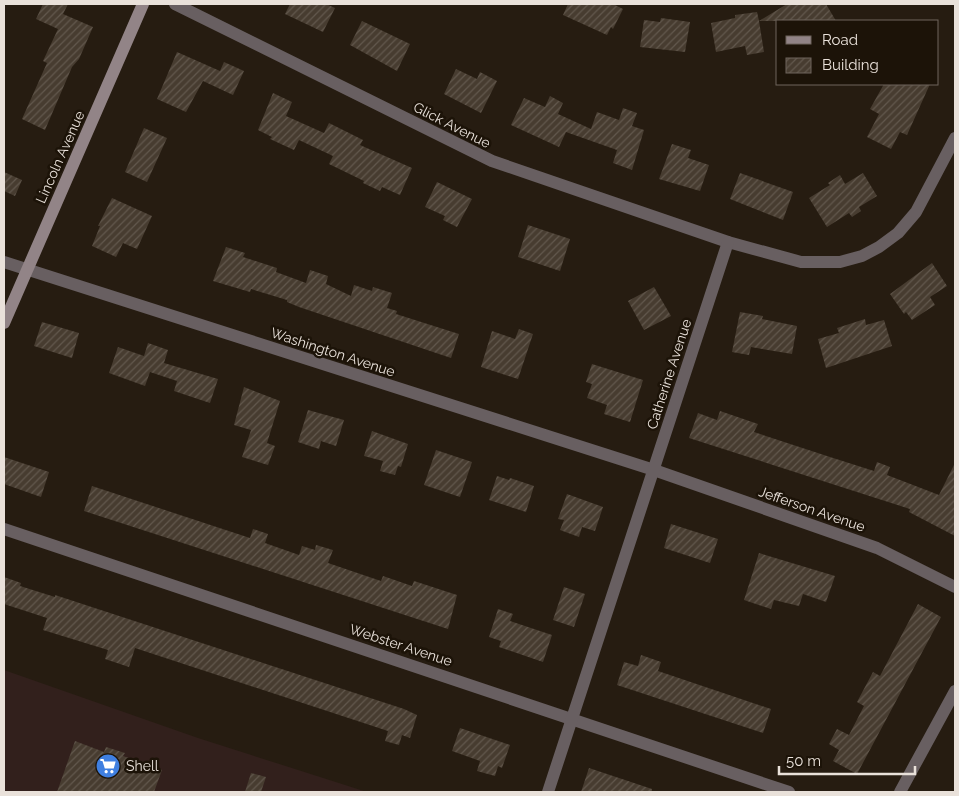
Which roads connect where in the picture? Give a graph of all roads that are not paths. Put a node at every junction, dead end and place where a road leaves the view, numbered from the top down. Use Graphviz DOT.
graph roads {
  1 [pos="143,4"];
  2 [pos="175,4"];
  3 [pos="955,138"];
  4 [pos="728,242"];
  5 [pos="4,262"];
  6 [pos="27,270"];
  7 [pos="4,323"];
  8 [pos="654,470"];
  9 [pos="4,529"];
  10 [pos="955,587"];
  11 [pos="955,691"];
  12 [pos="572,718"];
  13 [pos="548,792"];
  14 [pos="789,792"];
  15 [pos="900,792"];
  1 -- 6 [label="street, Lincoln Avenue"];
  2 -- 4 [label="street, Glick Avenue"];
  3 -- 4 [label="street"];
  4 -- 8 [label="street, Catherine Avenue"];
  5 -- 6 [label="street, Washington Avenue"];
  6 -- 7 [label="street, Lincoln Avenue"];
  6 -- 8 [label="street, Washington Avenue"];
  8 -- 10 [label="street, Jefferson Avenue"];
  8 -- 12 [label="street, Catherine Avenue"];
  9 -- 12 [label="street, Webster Avenue"];
  11 -- 15 [label="street"];
  12 -- 13 [label="street, Catherine Avenue"];
  12 -- 14 [label="street, Webster Avenue"];
}
